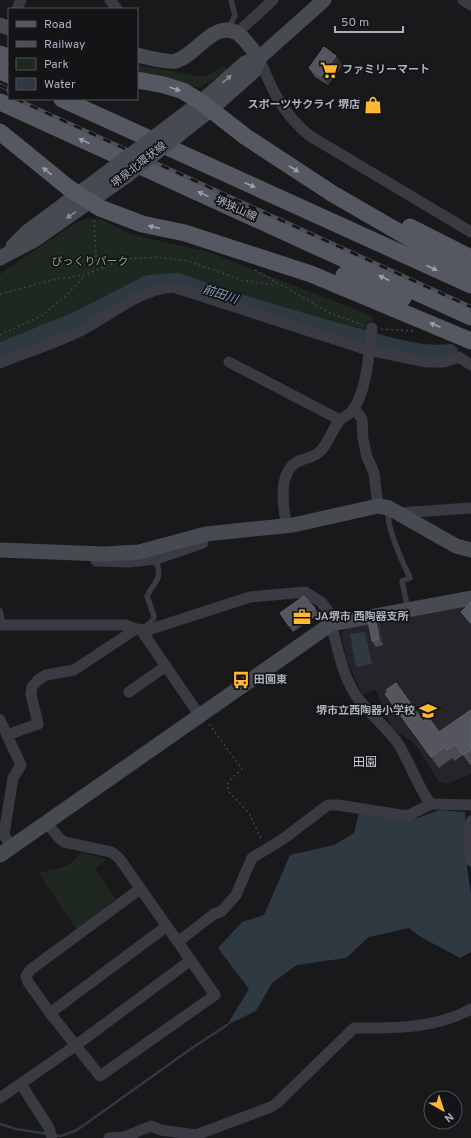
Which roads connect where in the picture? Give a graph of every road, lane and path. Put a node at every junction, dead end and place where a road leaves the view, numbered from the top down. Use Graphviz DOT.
graph roads {
  1 [pos="110,0"];
  2 [pos="231,0"];
  3 [pos="273,0"];
  4 [pos="324,0"];
  5 [pos="463,0"];
  6 [pos="471,5"];
  7 [pos="116,8"];
  8 [pos="232,32"];
  9 [pos="138,55"];
  10 [pos="259,58"];
  11 [pos="138,80"];
  12 [pos="64,100"];
  13 [pos="0,102"];
  14 [pos="205,106"];
  15 [pos="0,132"];
  16 [pos="171,133"];
  17 [pos="332,194"];
  18 [pos="87,203"];
  19 [pos="471,232"];
  20 [pos="185,233"];
  21 [pos="1,254"];
  22 [pos="471,258"];
  23 [pos="249,266"];
  24 [pos="97,270"];
  25 [pos="471,273"];
  26 [pos="84,276"];
  27 [pos="276,283"];
  28 [pos="471,285"];
  29 [pos="0,294"];
  30 [pos="471,317"];
  31 [pos="471,322"];
  32 [pos="372,331"];
  33 [pos="414,331"];
  34 [pos="0,335"];
  35 [pos="471,340"];
  36 [pos="368,350"];
  37 [pos="229,362"];
  38 [pos="0,363"];
  39 [pos="471,365"];
  40 [pos="354,408"];
  41 [pos="340,420"];
  42 [pos="471,508"];
  43 [pos="388,509"];
  44 [pos="287,526"];
  45 [pos="200,535"];
  46 [pos="0,550"];
  47 [pos="471,550"];
  48 [pos="88,553"];
  49 [pos="156,559"];
  50 [pos="471,598"];
  51 [pos="408,610"];
  52 [pos="0,611"];
  53 [pos="334,623"];
  54 [pos="2,625"];
  55 [pos="138,630"];
  56 [pos="166,666"];
  57 [pos="129,692"];
  58 [pos="201,715"];
  59 [pos="0,720"];
  60 [pos="7,735"];
  61 [pos="430,804"];
  62 [pos="471,805"];
  63 [pos="471,821"];
  64 [pos="47,823"];
  65 [pos="263,851"];
  66 [pos="5,852"];
  67 [pos="471,861"];
  68 [pos="140,889"];
  69 [pos="167,926"];
  70 [pos="179,941"];
  71 [pos="191,960"];
  72 [pos="471,1010"];
  73 [pos="50,1013"];
  74 [pos="75,1046"];
  75 [pos="22,1084"];
  76 [pos="0,1098"];
  77 [pos="195,1136"];
  78 [pos="52,1138"];
  79 [pos="109,1138"];
  1 -- 7 [label="street"];
  2 -- 8 [label="lane"];
  3 -- 8 [label="street"];
  4 -- 10 [label="street, 堺泉北環状線"];
  5 -- 6 [label="street"];
  8 -- 9 [label="street"];
  8 -- 10 [label="street"];
  10 -- 14 [label="street, 堺泉北環状線"];
  10 -- 19 [label="street"];
  11 -- 14 [label="main road, one-way"];
  12 -- 28 [label="main road, one-way"];
  30 -- 13 [label="main road, 堺狭山線, one-way"];
  14 -- 16 [label="street, 堺泉北環状線"];
  14 -- 17 [label="main road, one-way"];
  18 -- 15 [label="main road, one-way"];
  16 -- 18 [label="street, 堺泉北環状線, bridge"];
  16 -- 18 [label="street, 堺泉北環状線, bridge"];
  17 -- 22 [label="main road"];
  17 -- 25 [label="main road"];
  20 -- 18 [label="main road, one-way"];
  18 -- 21 [label="street, 堺泉北環状線"];
  18 -- 24 [label="path"];
  20 -- 31 [label="main road"];
  35 -- 20 [label="main road, one-way"];
  23 -- 27 [label="path"];
  24 -- 26 [label="path"];
  24 -- 27 [label="path"];
  26 -- 29 [label="path"];
  26 -- 34 [label="path"];
  27 -- 32 [label="path"];
  32 -- 33 [label="path"];
  32 -- 36 [label="street"];
  36 -- 38 [label="street"];
  36 -- 39 [label="street"];
  36 -- 40 [label="street"];
  37 -- 41 [label="street"];
  40 -- 41 [label="street"];
  40 -- 43 [label="street"];
  41 -- 44 [label="street"];
  42 -- 43 [label="street"];
  43 -- 44 [label="street"];
  43 -- 47 [label="street"];
  43 -- 51 [label="lane"];
  44 -- 45 [label="street"];
  45 -- 48 [label="street"];
  45 -- 49 [label="street"];
  46 -- 48 [label="street"];
  48 -- 49 [label="street"];
  49 -- 55 [label="lane"];
  50 -- 51 [label="street"];
  51 -- 53 [label="street"];
  52 -- 54 [label="lane"];
  53 -- 55 [label="street"];
  53 -- 58 [label="street"];
  53 -- 61 [label="street"];
  54 -- 55 [label="street"];
  55 -- 56 [label="street"];
  55 -- 60 [label="street"];
  56 -- 57 [label="street"];
  56 -- 58 [label="street"];
  58 -- 64 [label="street"];
  58 -- 65 [label="path"];
  59 -- 60 [label="street"];
  60 -- 66 [label="street"];
  61 -- 62 [label="street"];
  61 -- 65 [label="street"];
  63 -- 67 [label="street"];
  64 -- 66 [label="street"];
  64 -- 68 [label="street"];
  65 -- 70 [label="street"];
  68 -- 69 [label="street"];
  68 -- 73 [label="street"];
  69 -- 70 [label="street"];
  69 -- 73 [label="street"];
  70 -- 71 [label="street"];
  71 -- 74 [label="street"];
  71 -- 74 [label="street"];
  72 -- 77 [label="street"];
  73 -- 74 [label="street"];
  74 -- 75 [label="street"];
  75 -- 76 [label="street"];
  75 -- 78 [label="street"];
  77 -- 79 [label="street"];
}
